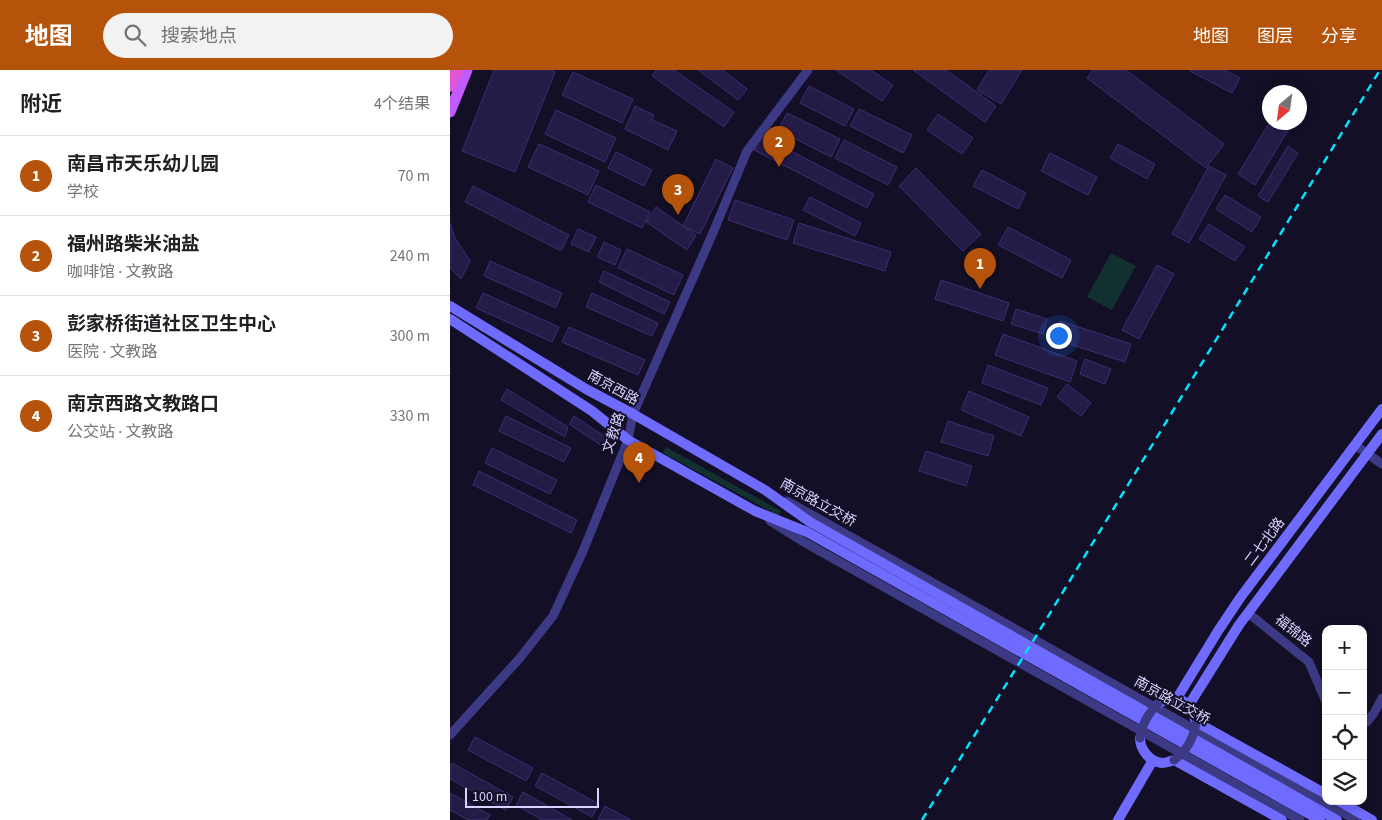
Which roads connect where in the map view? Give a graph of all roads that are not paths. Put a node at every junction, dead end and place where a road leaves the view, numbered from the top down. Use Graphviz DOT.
graph roads {
  1 [pos="457,70"];
  2 [pos="467,70"];
  3 [pos="808,70"];
  4 [pos="450,86"];
  5 [pos="450,112"];
  6 [pos="450,306"];
  7 [pos="450,319"];
  8 [pos="1382,409"];
  9 [pos="633,414"];
  10 [pos="1382,434"];
  11 [pos="628,440"];
  12 [pos="1355,445"];
  13 [pos="1368,454"];
  14 [pos="1382,464"];
  15 [pos="765,490"];
  16 [pos="755,511"];
  17 [pos="1248,613"];
  18 [pos="1322,695"];
  19 [pos="1177,698"];
  20 [pos="1382,698"];
  21 [pos="1158,704"];
  22 [pos="1189,705"];
  23 [pos="1196,722"];
  24 [pos="1367,722"];
  25 [pos="450,735"];
  26 [pos="1140,738"];
  27 [pos="1153,760"];
  28 [pos="1174,760"];
  29 [pos="1322,792"];
  30 [pos="1345,805"];
  31 [pos="1118,820"];
  32 [pos="1282,820"];
  33 [pos="1300,820"];
  34 [pos="1320,820"];
  35 [pos="1337,820"];
  36 [pos="1356,820"];
  37 [pos="1372,820"];
  1 -- 4 [label="highway"];
  2 -- 5 [label="main road"];
  3 -- 9 [label="street, 文教路"];
  6 -- 9 [label="main road, 南京西路"];
  7 -- 11 [label="main road, 南京西路"];
  8 -- 12 [label="main road, 二七北路"];
  9 -- 11 [label="street, 文教路"];
  9 -- 15 [label="main road, 南京西路"];
  10 -- 13 [label="main road"];
  11 -- 16 [label="main road, 南京西路"];
  11 -- 25 [label="street, 文教路"];
  12 -- 13 [label="street"];
  12 -- 19 [label="main road, 二七北路"];
  13 -- 14 [label="street"];
  13 -- 17 [label="main road"];
  15 -- 35 [label="main road, 南京路立交桥"];
  15 -- 36 [label="street, 南京路立交桥"];
  16 -- 33 [label="street"];
  16 -- 34 [label="main road"];
  17 -- 18 [label="street, 福锦路"];
  17 -- 22 [label="main road"];
  19 -- 21 [label="main road"];
  19 -- 22 [label="main road"];
  20 -- 24 [label="street"];
  21 -- 26 [label="street, bridge"];
  22 -- 23 [label="main road"];
  23 -- 28 [label="street, bridge"];
  23 -- 29 [label="main road"];
  26 -- 27 [label="main road"];
  27 -- 28 [label="main road"];
  27 -- 31 [label="main road"];
  28 -- 32 [label="main road"];
  30 -- 37 [label="main road"];
}
